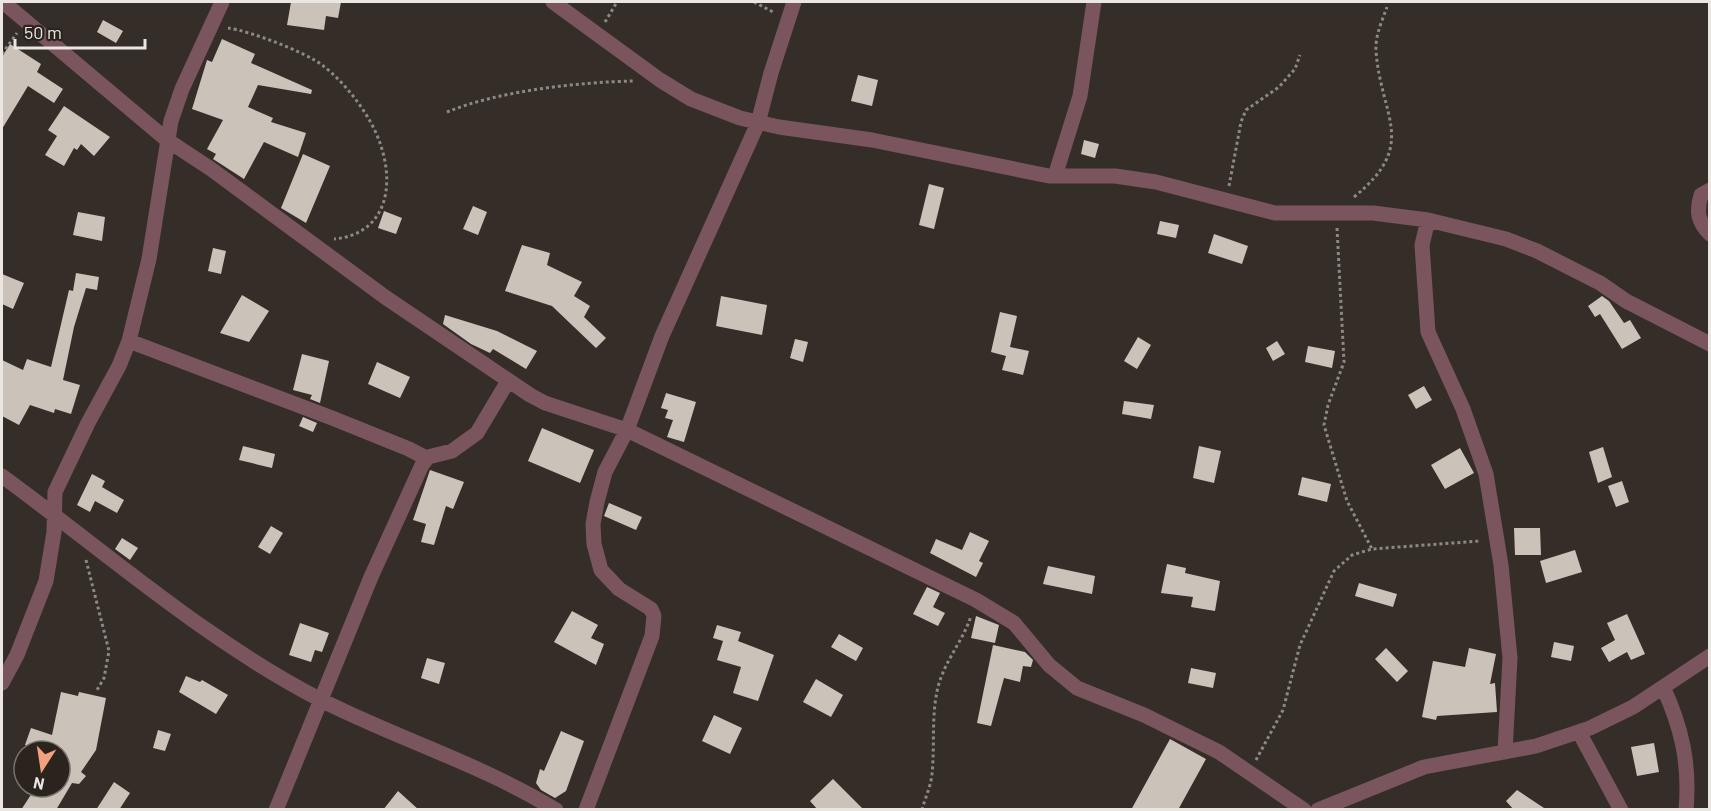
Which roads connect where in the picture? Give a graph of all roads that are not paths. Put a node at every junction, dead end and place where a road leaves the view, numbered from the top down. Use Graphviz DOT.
graph roads {
  1 [pos="3,2"];
  2 [pos="222,2"];
  3 [pos="552,2"];
  4 [pos="794,2"];
  5 [pos="1094,2"];
  6 [pos="758,123"];
  7 [pos="167,140"];
  8 [pos="1055,176"];
  9 [pos="1710,190"];
  10 [pos="1428,220"];
  11 [pos="1710,234"];
  12 [pos="129,340"];
  13 [pos="1710,344"];
  14 [pos="508,381"];
  15 [pos="627,430"];
  16 [pos="426,458"];
  17 [pos="2,476"];
  18 [pos="54,514"];
  19 [pos="1710,656"];
  20 [pos="2,683"];
  21 [pos="1663,687"];
  22 [pos="322,700"];
  23 [pos="1579,732"];
  24 [pos="1505,752"];
  25 [pos="1348,797"];
  26 [pos="276,810"];
  27 [pos="556,810"];
  28 [pos="586,810"];
  29 [pos="1304,810"];
  30 [pos="1318,810"];
  31 [pos="1360,810"];
  32 [pos="1622,810"];
  33 [pos="1686,810"];
  1 -- 7 [label="street"];
  2 -- 7 [label="street"];
  3 -- 6 [label="street"];
  4 -- 6 [label="street"];
  5 -- 8 [label="street"];
  6 -- 8 [label="street"];
  6 -- 15 [label="street"];
  7 -- 12 [label="street"];
  7 -- 14 [label="street"];
  8 -- 10 [label="street"];
  9 -- 11 [label="street"];
  10 -- 13 [label="street"];
  10 -- 24 [label="street"];
  12 -- 16 [label="street"];
  12 -- 18 [label="street"];
  14 -- 15 [label="street"];
  14 -- 16 [label="street"];
  15 -- 28 [label="street"];
  15 -- 29 [label="street"];
  16 -- 22 [label="street"];
  17 -- 18 [label="street"];
  18 -- 20 [label="street"];
  18 -- 22 [label="street"];
  19 -- 21 [label="street"];
  21 -- 23 [label="street"];
  21 -- 33 [label="street"];
  22 -- 26 [label="street"];
  22 -- 27 [label="street"];
  23 -- 24 [label="street"];
  23 -- 32 [label="street"];
  24 -- 25 [label="street"];
  25 -- 30 [label="street"];
  25 -- 31 [label="street"];
}
